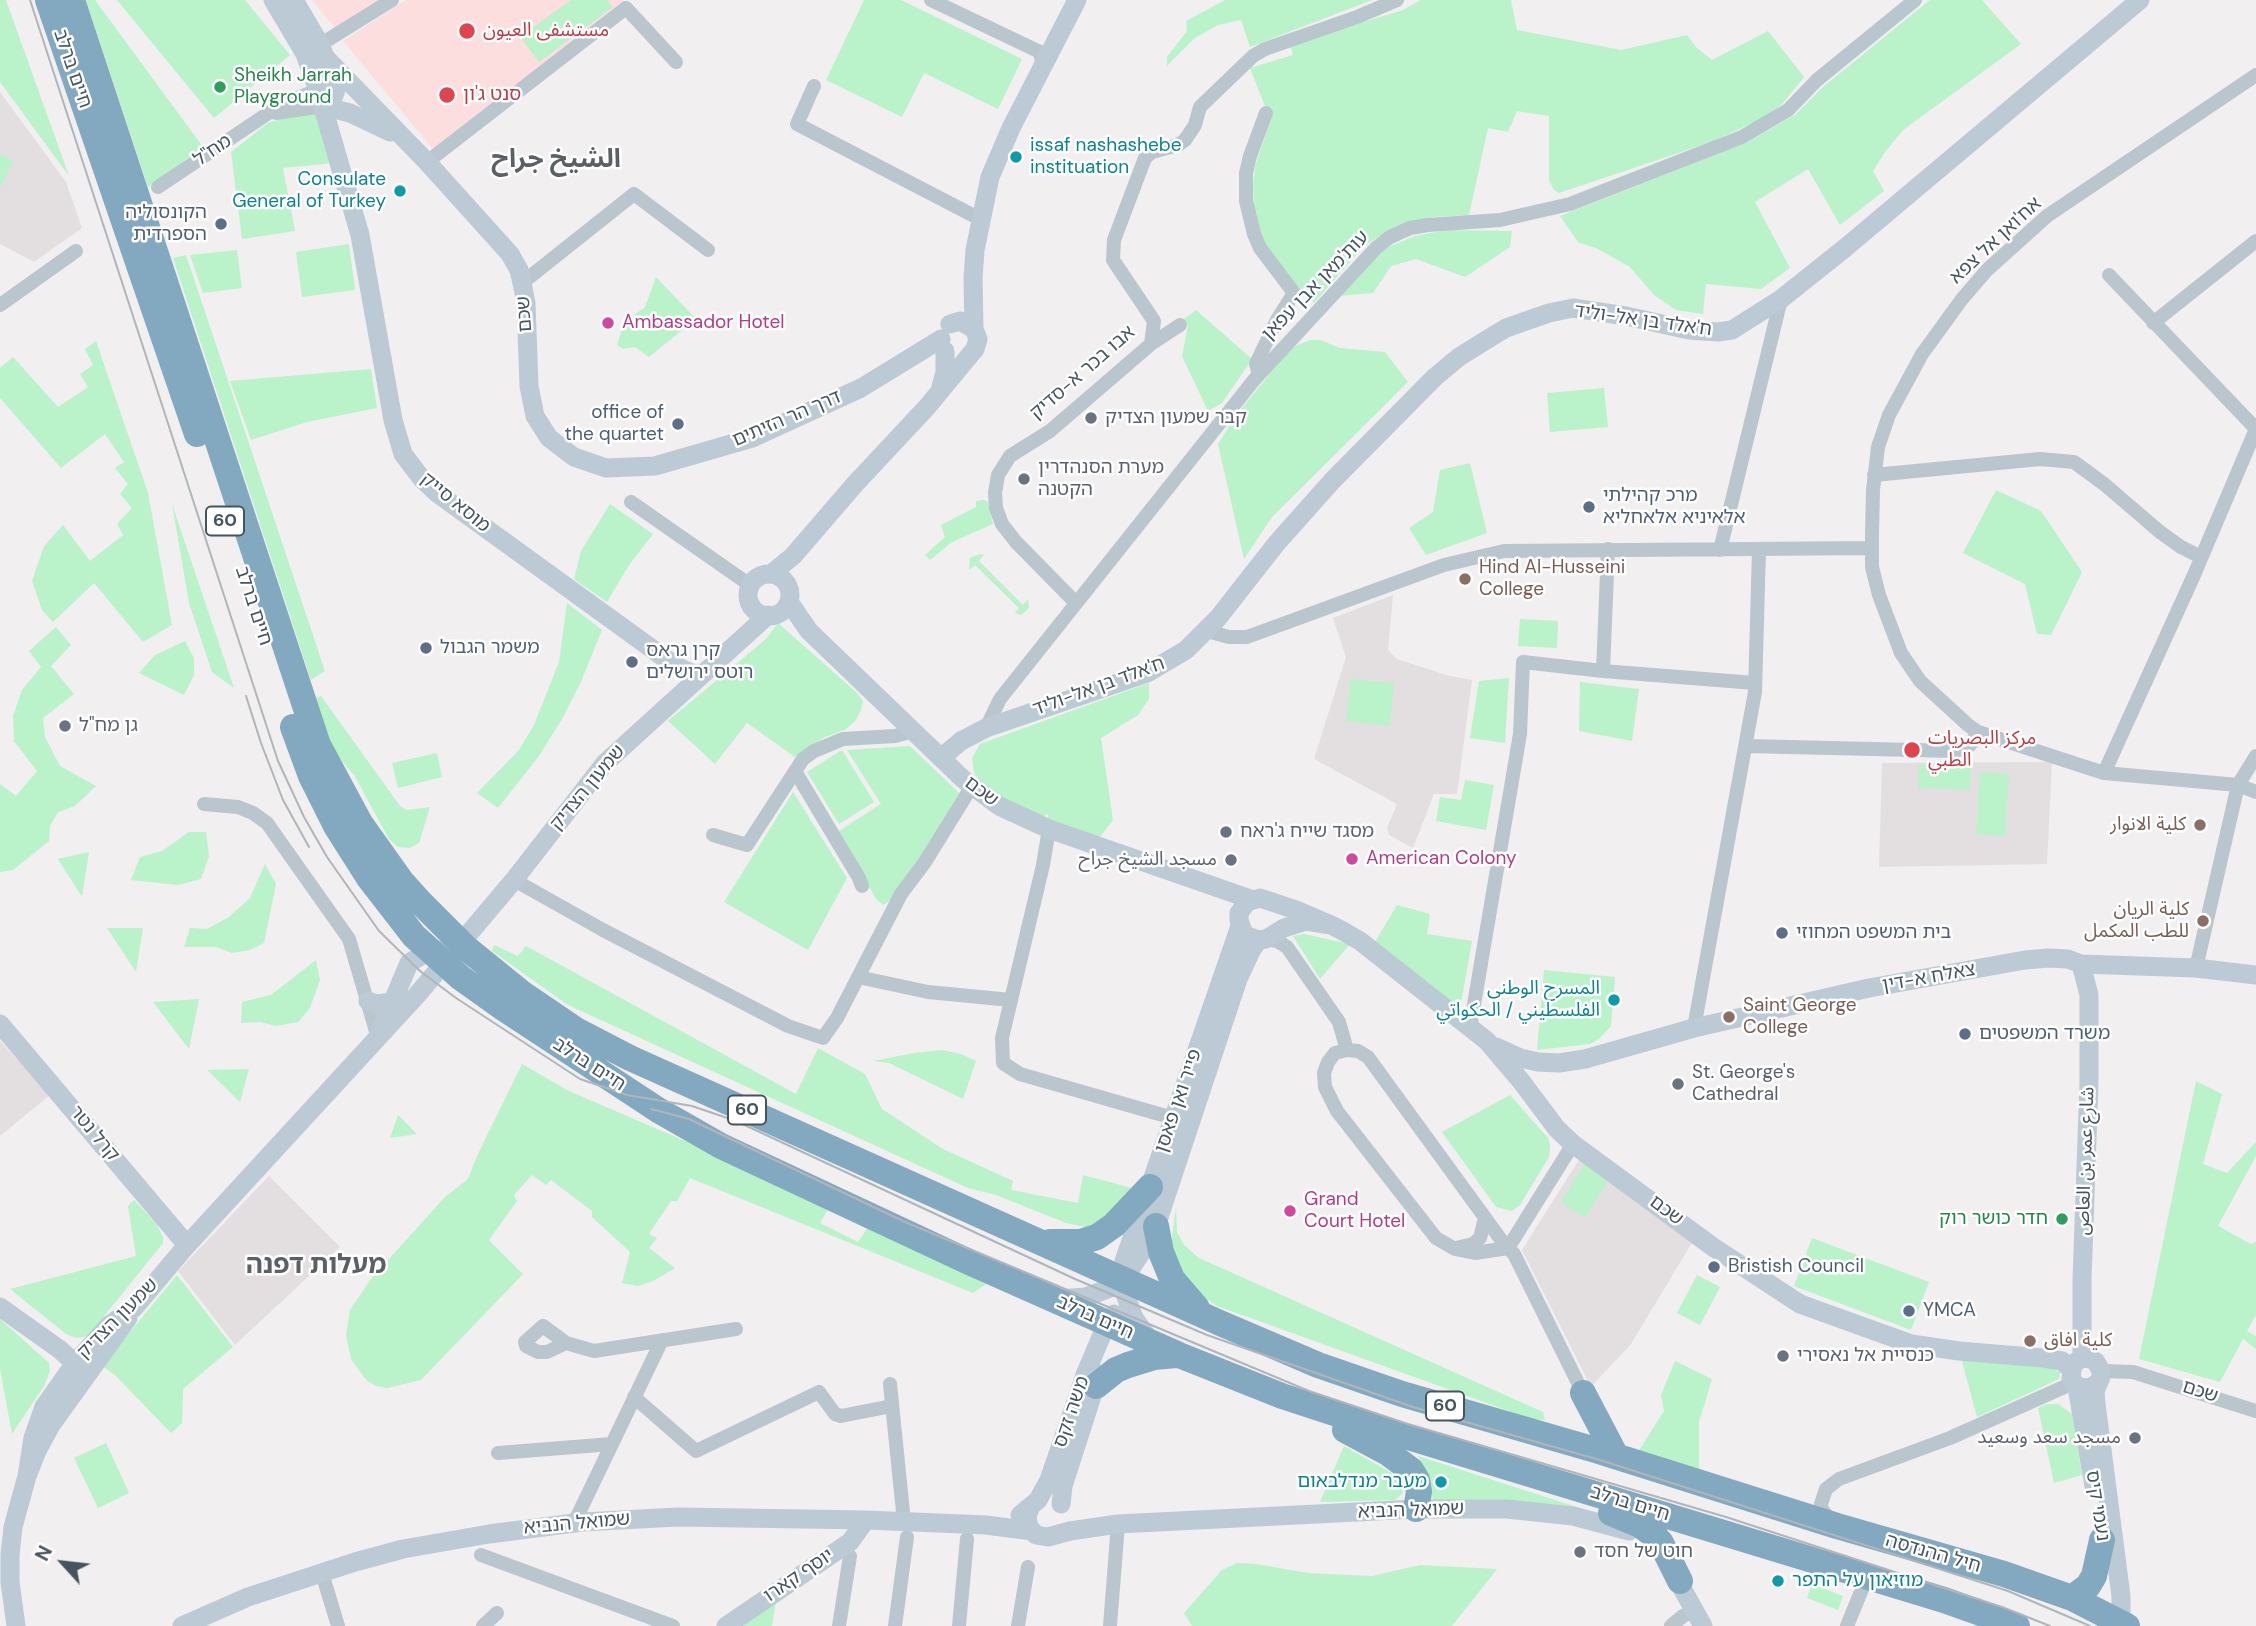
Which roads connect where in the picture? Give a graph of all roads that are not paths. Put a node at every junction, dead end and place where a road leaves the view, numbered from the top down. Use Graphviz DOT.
graph roads {
  1 [pos="48,0"];
  2 [pos="72,0"];
  3 [pos="273,0"];
  4 [pos="294,0"];
  5 [pos="392,0"];
  6 [pos="931,0"];
  7 [pos="1066,0"];
  8 [pos="1077,0"];
  9 [pos="1397,0"];
  10 [pos="1915,0"];
  11 [pos="2140,0"];
  12 [pos="317,52"];
  13 [pos="1042,60"];
  14 [pos="676,62"];
  15 [pos="2256,75"];
  16 [pos="814,86"];
  17 [pos="326,95"];
  18 [pos="375,108"];
  19 [pos="1266,113"];
  20 [pos="411,146"];
  21 [pos="427,162"];
  22 [pos="158,187"];
  23 [pos="980,219"];
  24 [pos="2256,241"];
  25 [pos="708,250"];
  26 [pos="76,251"];
  27 [pos="2109,275"];
  28 [pos="972,278"];
  29 [pos="522,283"];
  30 [pos="1781,299"];
  31 [pos="0,305"];
  32 [pos="2153,323"];
  33 [pos="1180,325"];
  34 [pos="974,329"];
  35 [pos="945,338"];
  36 [pos="1151,344"];
  37 [pos="967,357"];
  38 [pos="1259,374"];
  39 [pos="938,394"];
  40 [pos="2256,429"];
  41 [pos="621,468"];
  42 [pos="1874,475"];
  43 [pos="631,502"];
  44 [pos="1872,548"];
  45 [pos="1608,550"];
  46 [pos="1720,550"];
  47 [pos="1759,550"];
  48 [pos="2201,557"];
  49 [pos="778,578"];
  50 [pos="750,585"];
  51 [pos="1076,603"];
  52 [pos="778,610"];
  53 [pos="1207,631"];
  54 [pos="1603,671"];
  55 [pos="702,675"];
  56 [pos="1755,682"];
  57 [pos="986,728"];
  58 [pos="914,731"];
  59 [pos="1979,732"];
  60 [pos="1746,746"];
  61 [pos="2256,756"];
  62 [pos="941,758"];
  63 [pos="796,771"];
  64 [pos="2104,773"];
  65 [pos="2238,785"];
  66 [pos="972,786"];
  67 [pos="2256,792"];
  68 [pos="204,804"];
  69 [pos="1049,829"];
  70 [pos="713,835"];
  71 [pos="514,880"];
  72 [pos="862,886"];
  73 [pos="1250,910"];
  74 [pos="1331,925"];
  75 [pos="1266,938"];
  76 [pos="446,950"];
  77 [pos="2081,964"];
  78 [pos="2196,968"];
  79 [pos="2256,975"];
  80 [pos="858,976"];
  81 [pos="1011,1000"];
  82 [pos="368,1001"];
  83 [pos="392,1002"];
  84 [pos="0,1024"];
  85 [pos="1470,1028"];
  86 [pos="1693,1028"];
  87 [pos="378,1038"];
  88 [pos="1487,1041"];
  89 [pos="1347,1050"];
  90 [pos="1173,1118"];
  91 [pos="1573,1144"];
  92 [pos="1150,1187"];
  93 [pos="1485,1218"];
  94 [pos="1156,1226"];
  95 [pos="1040,1241"];
  96 [pos="187,1245"];
  97 [pos="1508,1248"];
  98 [pos="1455,1249"];
  99 [pos="1118,1291"];
  100 [pos="1052,1299"];
  101 [pos="0,1309"];
  102 [pos="1206,1317"];
  103 [pos="1107,1323"];
  104 [pos="736,1329"];
  105 [pos="662,1340"];
  106 [pos="1151,1342"];
  107 [pos="566,1343"];
  108 [pos="1179,1355"];
  109 [pos="75,1372"];
  110 [pos="2076,1374"];
  111 [pos="2100,1376"];
  112 [pos="890,1384"];
  113 [pos="1096,1386"];
  114 [pos="1583,1393"];
  115 [pos="1282,1396"];
  116 [pos="634,1397"];
  117 [pos="892,1406"];
  118 [pos="2256,1411"];
  119 [pos="1539,1433"];
  120 [pos="612,1444"];
  121 [pos="498,1453"];
  122 [pos="1616,1456"];
  123 [pos="1496,1464"];
  124 [pos="1735,1493"];
  125 [pos="1034,1504"];
  126 [pos="1063,1507"];
  127 [pos="1416,1509"];
  128 [pos="866,1520"];
  129 [pos="574,1523"];
  130 [pos="1118,1524"];
  131 [pos="986,1525"];
  132 [pos="1837,1526"];
  133 [pos="906,1529"];
  134 [pos="1032,1531"];
  135 [pos="1059,1533"];
  136 [pos="967,1539"];
  137 [pos="2102,1540"];
  138 [pos="481,1555"];
  139 [pos="849,1556"];
  140 [pos="1028,1567"];
  141 [pos="321,1573"];
  142 [pos="1867,1577"];
  143 [pos="1680,1581"];
  144 [pos="2072,1598"];
  145 [pos="498,1613"];
  146 [pos="1699,1618"];
  147 [pos="2114,1622"];
  148 [pos="16,1626"];
  149 [pos="182,1626"];
  150 [pos="338,1626"];
  151 [pos="483,1626"];
  152 [pos="673,1626"];
  153 [pos="726,1626"];
  154 [pos="839,1626"];
  155 [pos="895,1626"];
  156 [pos="959,1626"];
  157 [pos="1018,1626"];
  158 [pos="1110,1626"];
  159 [pos="1671,1626"];
  160 [pos="1847,1626"];
  161 [pos="2017,1626"];
  1 -- 76 [label="highway, חיים ברלב / 60"];
  2 -- 76 [label="highway, חיים ברלב / 60"];
  3 -- 12 [label="street, שכם"];
  4 -- 12 [label="street, שכם"];
  5 -- 12 [label="street"];
  6 -- 13 [label="street"];
  7 -- 13 [label="street"];
  8 -- 13 [label="street"];
  9 -- 36 [label="street, אבו בכר א-סדיק"];
  10 -- 38 [label="street, עות'מאן אבן עפאן"];
  11 -- 30 [label="street, ח'אלד בן אל-וליד"];
  12 -- 17 [label="street, שכם"];
  12 -- 18 [label="street, שכם"];
  13 -- 23 [label="street"];
  14 -- 21 [label="street"];
  15 -- 42 [label="street, אח'ואן אל צפא"];
  16 -- 23 [label="street"];
  17 -- 18 [label="street"];
  17 -- 20 [label="street, שכם"];
  17 -- 22 [label="street, מח\"ל"];
  17 -- 55 [label="street, מוסא סייק"];
  18 -- 20 [label="street, שכם"];
  19 -- 38 [label="street"];
  20 -- 21 [label="street, שכם"];
  21 -- 29 [label="street, שכם"];
  23 -- 28 [label="street"];
  24 -- 32 [label="street"];
  25 -- 29 [label="street"];
  26 -- 31 [label="street"];
  27 -- 32 [label="street"];
  28 -- 34 [label="street"];
  28 -- 35 [label="street, דרך הר הזיתים"];
  29 -- 41 [label="street, שכם"];
  30 -- 46 [label="street"];
  30 -- 53 [label="street, ח'אלד בן אל-וליד"];
  32 -- 40 [label="street"];
  33 -- 36 [label="street"];
  34 -- 35 [label="street"];
  34 -- 37 [label="street"];
  35 -- 37 [label="street"];
  35 -- 39 [label="street, דרך הר הזיתים"];
  35 -- 41 [label="street, דרך הר הזיתים"];
  36 -- 51 [label="street, אבו בכר א-סדיק"];
  37 -- 39 [label="street"];
  38 -- 51 [label="street, עות'מאן אבן עפאן"];
  39 -- 49 [label="street"];
  40 -- 48 [label="street"];
  42 -- 44 [label="street, אח'ואן אל צפא"];
  42 -- 48 [label="street"];
  43 -- 50 [label="street"];
  44 -- 47 [label="street"];
  44 -- 59 [label="street, אח'ואן אל צפא"];
  45 -- 46 [label="street"];
  45 -- 53 [label="street"];
  45 -- 54 [label="street"];
  46 -- 47 [label="street"];
  47 -- 56 [label="street"];
  48 -- 64 [label="street"];
  49 -- 50 [label="street"];
  49 -- 52 [label="street"];
  50 -- 52 [label="street"];
  51 -- 57 [label="street, עות'מאן אבן עפאן"];
  52 -- 55 [label="street, שמעון הצדיק"];
  52 -- 58 [label="street, שכם"];
  53 -- 57 [label="street, ח'אלד בן אל-וליד"];
  54 -- 56 [label="street"];
  54 -- 85 [label="street"];
  55 -- 71 [label="street, שמעון הצדיק"];
  56 -- 60 [label="street"];
  57 -- 62 [label="street, ח'אלד בן אל-וליד"];
  58 -- 62 [label="street, שכם"];
  58 -- 63 [label="street"];
  59 -- 60 [label="street"];
  59 -- 64 [label="street"];
  60 -- 86 [label="street"];
  61 -- 65 [label="street"];
  62 -- 66 [label="street, שכם"];
  63 -- 70 [label="street"];
  63 -- 72 [label="street"];
  64 -- 65 [label="street"];
  65 -- 67 [label="street"];
  65 -- 78 [label="street"];
  66 -- 69 [label="street, שכם"];
  66 -- 80 [label="street"];
  68 -- 82 [label="street"];
  69 -- 73 [label="street, שכם"];
  69 -- 81 [label="street"];
  71 -- 76 [label="street, שמעון הצדיק"];
  71 -- 80 [label="street"];
  73 -- 74 [label="street, שכם"];
  73 -- 75 [label="street"];
  73 -- 75 [label="street"];
  73 -- 90 [label="street, פייר ואן פאסן"];
  74 -- 75 [label="street, שכם"];
  74 -- 85 [label="street, שכם"];
  75 -- 89 [label="street"];
  75 -- 94 [label="street, פייר ואן פאסן"];
  76 -- 83 [label="street, שמעון הצדיק"];
  76 -- 87 [label="street, שמעון הצדיק"];
  76 -- 95 [label="highway, חיים ברלב / 60"];
  76 -- 100 [label="highway, חיים ברלב / 60"];
  77 -- 78 [label="street, צאלח א-דין"];
  77 -- 86 [label="street, צאלח א-דין"];
  77 -- 110 [label="street, شارع عمر بن العاص"];
  78 -- 79 [label="street, צאלח א-דין"];
  80 -- 81 [label="street"];
  81 -- 90 [label="street"];
  82 -- 83 [label="street"];
  82 -- 87 [label="street"];
  83 -- 87 [label="street, שמעון הצדיק"];
  84 -- 96 [label="street, קרל נטר"];
  85 -- 88 [label="street, שכם"];
  86 -- 88 [label="street, צאלח א-דין"];
  87 -- 96 [label="street, שמעון הצדיק"];
  88 -- 91 [label="street, שכם"];
  89 -- 93 [label="street"];
  89 -- 98 [label="street"];
  90 -- 92 [label="street, פייר ואן פאסן"];
  91 -- 97 [label="street"];
  91 -- 110 [label="street, שכם"];
  92 -- 95 [label="highway"];
  92 -- 99 [label="street, פייר ואן פאסן"];
  93 -- 97 [label="street"];
  93 -- 98 [label="street"];
  94 -- 99 [label="street, פייר ואן פאסן"];
  94 -- 102 [label="highway"];
  95 -- 99 [label="highway, חיים ברלב / 60"];
  96 -- 109 [label="street, שמעון הצדיק"];
  97 -- 98 [label="street"];
  97 -- 114 [label="street"];
  99 -- 100 [label="street"];
  99 -- 102 [label="highway, חיים ברלב / 60"];
  99 -- 103 [label="street, משה זקס"];
  99 -- 106 [label="street"];
  100 -- 103 [label="highway, חיים ברלב / 60"];
  101 -- 109 [label="street"];
  102 -- 119 [label="highway, חיים ברלב / 60"];
  103 -- 106 [label="highway, חיים ברלב / 60"];
  103 -- 113 [label="street, משה זקס"];
  103 -- 125 [label="street, משה זקס"];
  104 -- 105 [label="street"];
  105 -- 107 [label="street"];
  105 -- 116 [label="street"];
  106 -- 108 [label="highway, חיים ברלב / 60"];
  108 -- 113 [label="highway"];
  108 -- 115 [label="highway, חיים ברלב / 60"];
  109 -- 148 [label="street, שמעון הצדיק"];
  110 -- 111 [label="street"];
  110 -- 111 [label="street"];
  110 -- 132 [label="street"];
  110 -- 137 [label="street, נעמי קיס"];
  111 -- 118 [label="street, שכם"];
  111 -- 147 [label="street, נעמי קיס"];
  112 -- 117 [label="street"];
  113 -- 126 [label="street, משה זקס"];
  114 -- 119 [label="highway"];
  114 -- 122 [label="highway"];
  115 -- 123 [label="highway, חיים ברלב / 60"];
  115 -- 127 [label="highway"];
  116 -- 117 [label="street"];
  116 -- 120 [label="street"];
  117 -- 133 [label="street"];
  119 -- 122 [label="highway, חיים ברלב / 60"];
  120 -- 121 [label="street"];
  120 -- 129 [label="street"];
  122 -- 124 [label="highway, חיים ברלב / 60"];
  123 -- 142 [label="highway, חיים ברלב / 60"];
  123 -- 143 [label="highway"];
  124 -- 132 [label="highway, חיל ההנדסה / 60"];
  125 -- 126 [label="street"];
  125 -- 131 [label="street, שמואל הנביא"];
  125 -- 134 [label="street"];
  126 -- 130 [label="street, שמואל הנביא"];
  126 -- 135 [label="street"];
  127 -- 130 [label="street, שמואל הנביא"];
  127 -- 143 [label="street, שמואל הנביא"];
  128 -- 129 [label="street, שמואל הנביא"];
  128 -- 133 [label="street, שמואל הנביא"];
  128 -- 153 [label="street, יוסף קארו"];
  129 -- 141 [label="street, שמואל הנביא"];
  130 -- 135 [label="street, שמואל הנביא"];
  130 -- 158 [label="street"];
  131 -- 133 [label="street, שמואל הנביא"];
  131 -- 134 [label="street, שמואל הנביא"];
  132 -- 144 [label="highway, חיל ההנדסה / 60"];
  133 -- 155 [label="street"];
  134 -- 135 [label="street"];
  136 -- 156 [label="street"];
  137 -- 144 [label="highway"];
  137 -- 147 [label="street, נעמי קיס"];
  138 -- 152 [label="street"];
  139 -- 154 [label="street"];
  140 -- 157 [label="street"];
  141 -- 149 [label="street, שמואל הנביא"];
  141 -- 150 [label="street"];
  142 -- 160 [label="street"];
  142 -- 161 [label="highway, 60"];
  143 -- 146 [label="street, שמואל הנביא"];
  144 -- 147 [label="highway, חיל ההנדסה / 60"];
  145 -- 151 [label="street"];
  146 -- 159 [label="street"];
}
